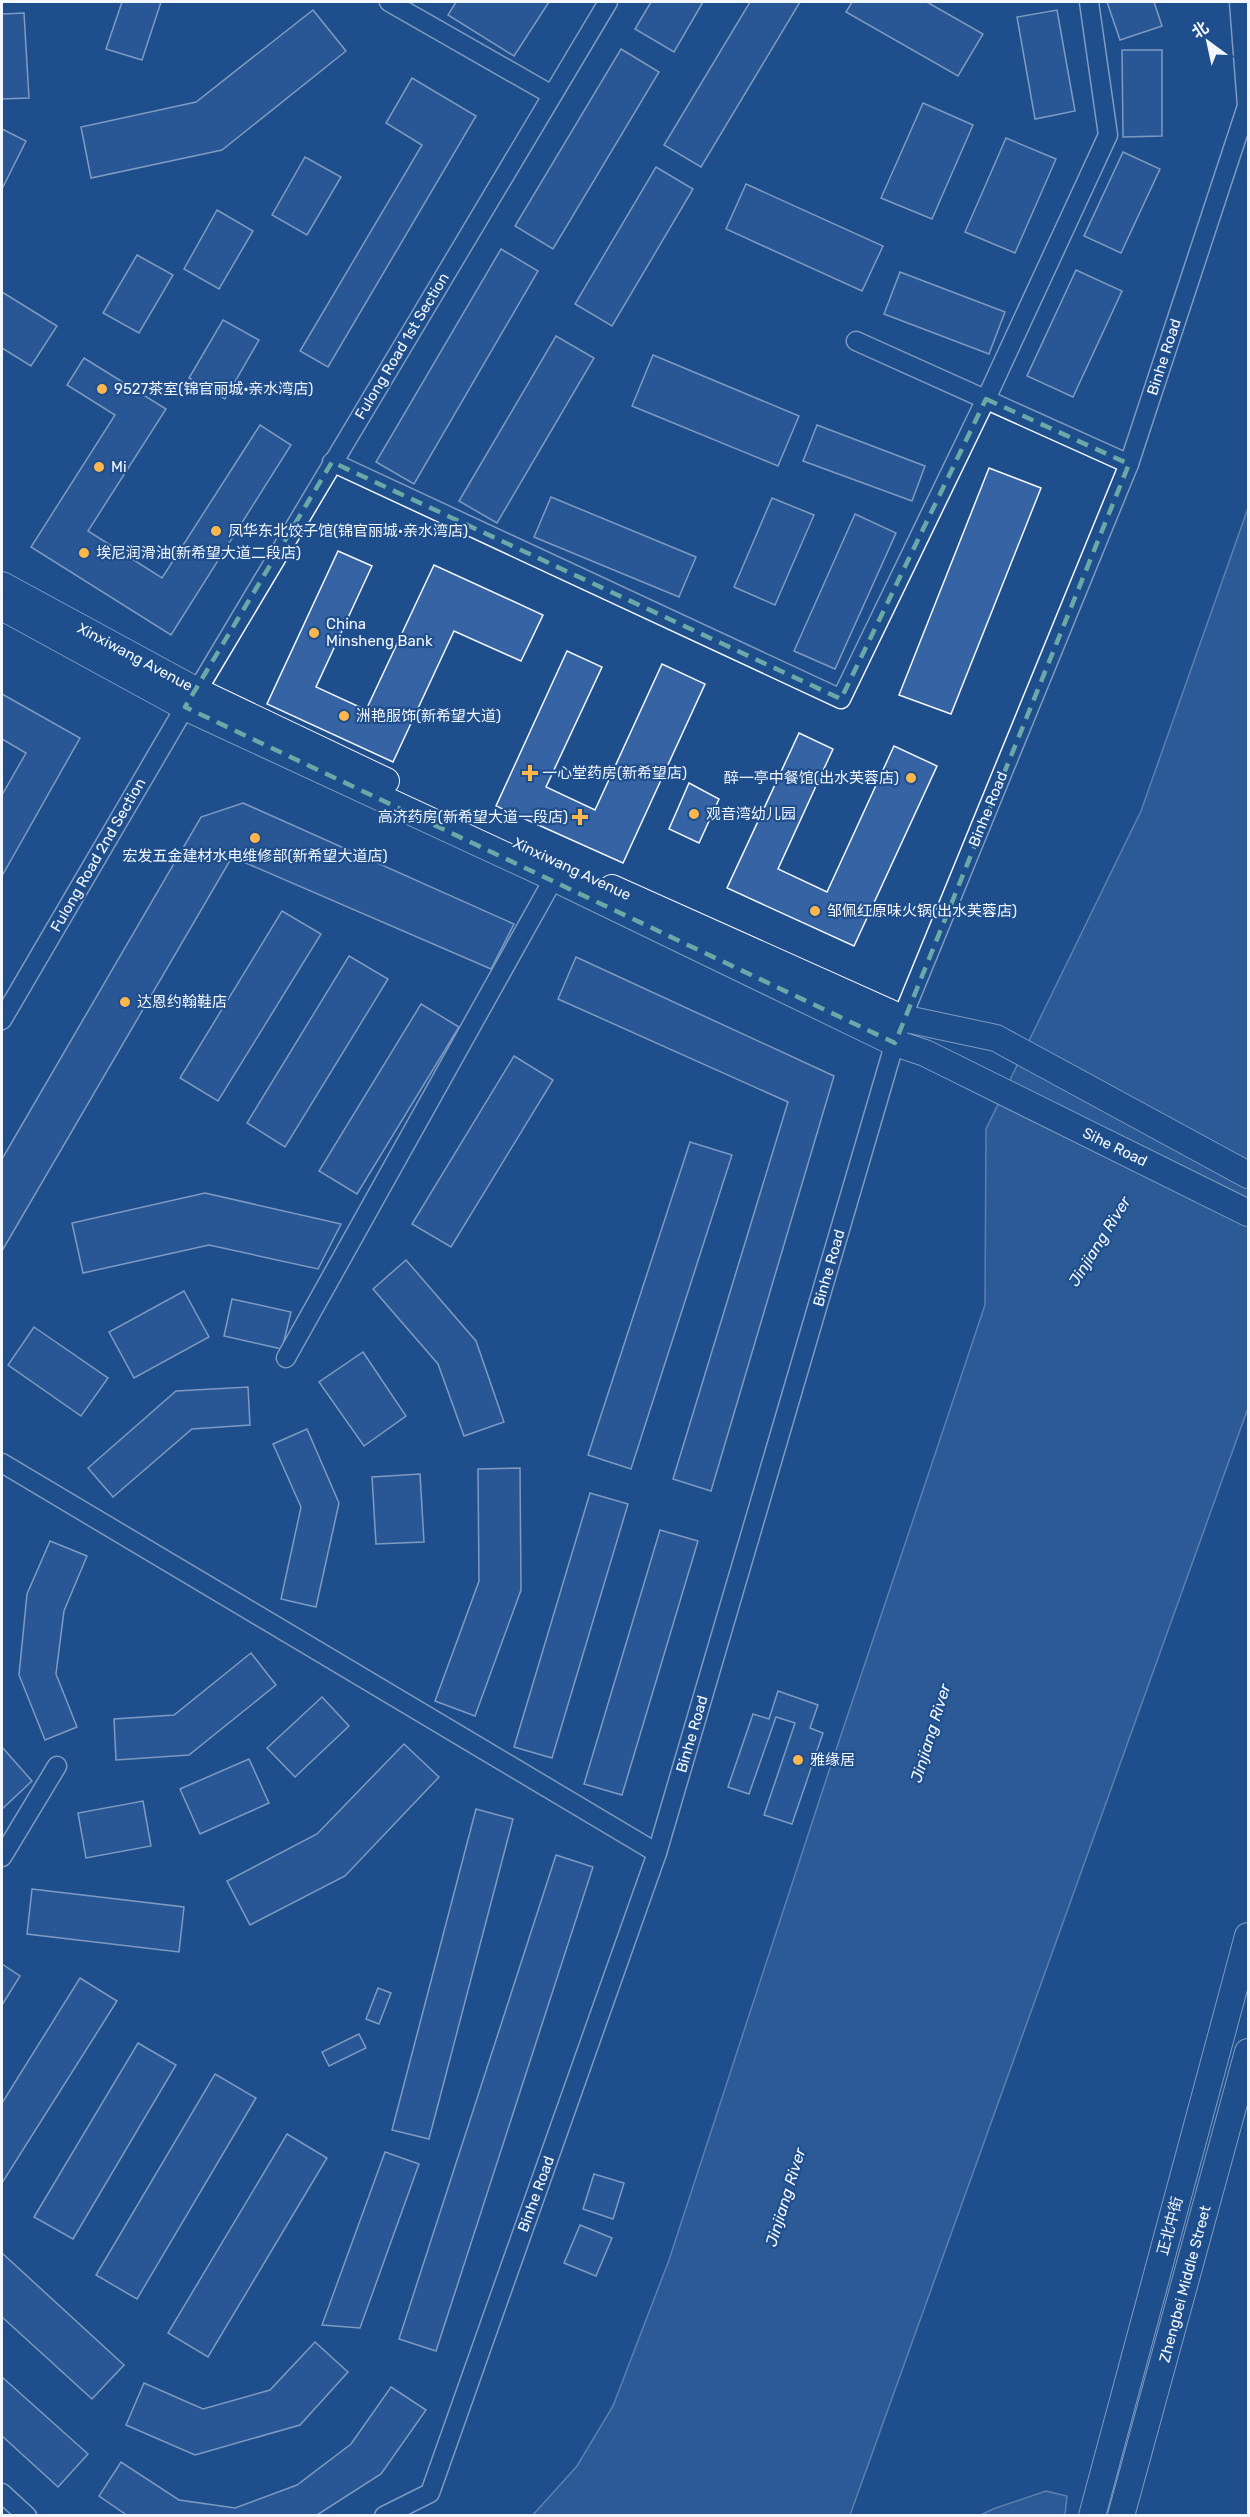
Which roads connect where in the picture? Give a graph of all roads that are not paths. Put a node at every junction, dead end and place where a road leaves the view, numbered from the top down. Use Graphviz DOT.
graph roads {
  1 [pos="390,2"];
  2 [pos="608,2"];
  3 [pos="1089,2"];
  4 [pos="1239,2"];
  5 [pos="552,95"];
  6 [pos="856,341"];
  7 [pos="986,399"];
  8 [pos="332,462"];
  9 [pos="1129,464"];
  10 [pos="2,585"];
  11 [pos="2,607"];
  12 [pos="191,699"];
  13 [pos="554,878"];
  14 [pos="902,1018"];
  15 [pos="2,1020"];
  16 [pos="895,1043"];
  17 [pos="1248,1175"];
  18 [pos="1248,1213"];
  19 [pos="286,1358"];
  20 [pos="2,1462"];
  21 [pos="57,1766"];
  22 [pos="657,1853"];
  23 [pos="2,1857"];
  24 [pos="1248,1936"];
  25 [pos="1248,2052"];
  26 [pos="2,2493"];
  27 [pos="27,2516"];
  28 [pos="384,2516"];
  29 [pos="1092,2516"];
  30 [pos="1121,2516"];
  1 -- 5 [label="street"];
  2 -- 5 [label="street, Fulong Road 1st Section"];
  3 -- 7 [label="street"];
  4 -- 9 [label="street, Binhe Road"];
  5 -- 8 [label="street, Fulong Road 1st Section"];
  6 -- 7 [label="street"];
  7 -- 8 [label="street"];
  7 -- 9 [label="street"];
  8 -- 12 [label="street, Fulong Road 1st Section"];
  9 -- 14 [label="street, Binhe Road"];
  10 -- 12 [label="street, Xinxiwang Avenue"];
  11 -- 12 [label="street"];
  12 -- 13 [label="street, Sihe Road"];
  12 -- 14 [label="street, Xinxiwang Avenue"];
  12 -- 15 [label="street, Fulong Road 2nd Section"];
  13 -- 16 [label="street, Sihe Road"];
  13 -- 19 [label="street"];
  14 -- 16 [label="street, Binhe Road"];
  14 -- 17 [label="street, Xinxiwang Avenue"];
  16 -- 18 [label="street, Sihe Road"];
  16 -- 22 [label="street, Binhe Road"];
  20 -- 22 [label="street"];
  21 -- 23 [label="street"];
  22 -- 28 [label="street, Binhe Road"];
  24 -- 29 [label="street, 正北中街"];
  25 -- 30 [label="street, Zhengbei Middle Street"];
  26 -- 27 [label="street"];
}
